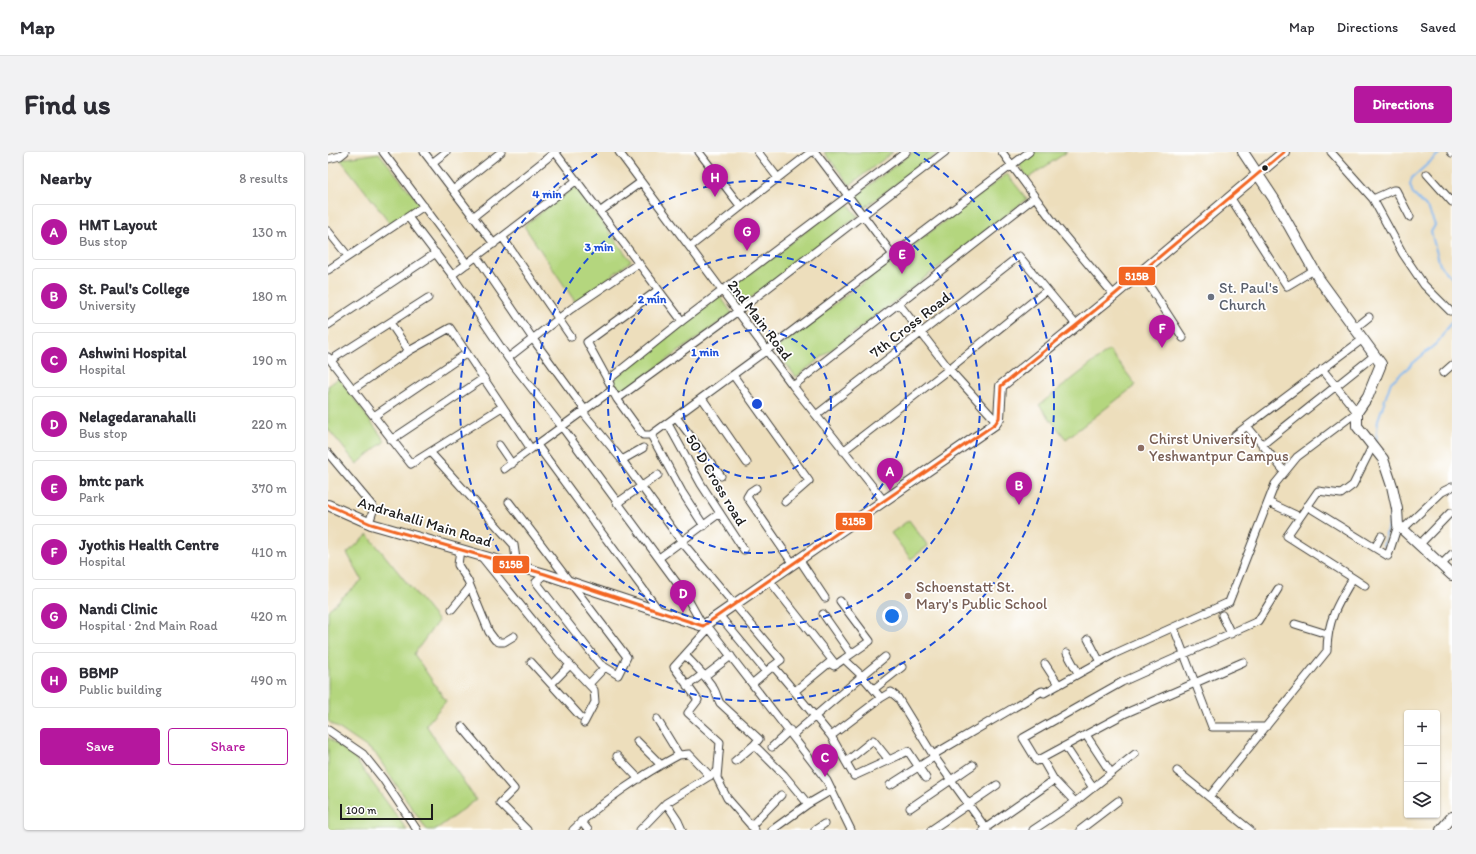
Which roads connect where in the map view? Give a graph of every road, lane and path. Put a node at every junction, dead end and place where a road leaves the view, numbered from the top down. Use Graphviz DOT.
graph roads {
  1 [pos="345,152"];
  2 [pos="383,152"];
  3 [pos="424,152"];
  4 [pos="446,152"];
  5 [pos="502,152"];
  6 [pos="555,152"];
  7 [pos="619,152"];
  8 [pos="699,152"];
  9 [pos="758,152"];
  10 [pos="811,152"];
  11 [pos="815,152"];
  12 [pos="906,152"];
  13 [pos="944,152"];
  14 [pos="1002,152"];
  15 [pos="1029,152"];
  16 [pos="1242,152"];
  17 [pos="1284,152"];
  18 [pos="1331,152"];
  19 [pos="328,159"];
  20 [pos="432,163"];
  21 [pos="1012,165"];
  22 [pos="1258,174"];
  23 [pos="1427,174"];
  24 [pos="778,178"];
  25 [pos="577,180"];
  26 [pos="641,182"];
  27 [pos="453,190"];
  28 [pos="848,196"];
  29 [pos="1035,197"];
  30 [pos="1230,197"];
  31 [pos="1373,199"];
  32 [pos="1452,202"];
  33 [pos="424,206"];
  34 [pos="741,207"];
  35 [pos="601,211"];
  36 [pos="862,215"];
  37 [pos="408,217"];
  38 [pos="473,217"];
  39 [pos="1410,217"];
  40 [pos="328,231"];
  41 [pos="503,238"];
  42 [pos="494,244"];
  43 [pos="691,246"];
  44 [pos="436,253"];
  45 [pos="348,256"];
  46 [pos="893,256"];
  47 [pos="477,257"];
  48 [pos="639,263"];
  49 [pos="467,264"];
  50 [pos="328,270"];
  51 [pos="1314,270"];
  52 [pos="1141,273"];
  53 [pos="452,276"];
  54 [pos="658,290"];
  55 [pos="1047,290"];
  56 [pos="723,291"];
  57 [pos="1114,295"];
  58 [pos="428,298"];
  59 [pos="898,304"];
  60 [pos="738,311"];
  61 [pos="1450,311"];
  62 [pos="1369,317"];
  63 [pos="558,319"];
  64 [pos="682,320"];
  65 [pos="328,325"];
  66 [pos="1077,326"];
  67 [pos="393,327"];
  68 [pos="1354,329"];
  69 [pos="920,333"];
  70 [pos="571,337"];
  71 [pos="533,338"];
  72 [pos="1183,338"];
  73 [pos="1363,339"];
  74 [pos="767,350"];
  75 [pos="409,351"];
  76 [pos="467,353"];
  77 [pos="1376,355"];
  78 [pos="329,358"];
  79 [pos="508,358"];
  80 [pos="1452,365"];
  81 [pos="949,369"];
  82 [pos="1322,370"];
  83 [pos="1443,373"];
  84 [pos="733,375"];
  85 [pos="484,378"];
  86 [pos="608,380"];
  87 [pos="793,386"];
  88 [pos="1336,387"];
  89 [pos="353,389"];
  90 [pos="612,390"];
  91 [pos="702,398"];
  92 [pos="617,399"];
  93 [pos="502,407"];
  94 [pos="585,410"];
  95 [pos="1357,412"];
  96 [pos="816,415"];
  97 [pos="374,416"];
  98 [pos="676,417"];
  99 [pos="997,422"];
  100 [pos="668,424"];
  101 [pos="1247,426"];
  102 [pos="562,427"];
  103 [pos="651,434"];
  104 [pos="1235,435"];
  105 [pos="391,440"];
  106 [pos="1373,444"];
  107 [pos="498,445"];
  108 [pos="1262,445"];
  109 [pos="534,447"];
  110 [pos="643,448"];
  111 [pos="843,451"];
  112 [pos="430,452"];
  113 [pos="328,453"];
  114 [pos="622,460"];
  115 [pos="748,463"];
  116 [pos="512,464"];
  117 [pos="504,469"];
  118 [pos="1284,471"];
  119 [pos="658,475"];
  120 [pos="721,476"];
  121 [pos="642,486"];
  122 [pos="1452,487"];
  123 [pos="756,488"];
  124 [pos="884,501"];
  125 [pos="509,502"];
  126 [pos="785,502"];
  127 [pos="1268,502"];
  128 [pos="617,503"];
  129 [pos="1307,506"];
  130 [pos="329,507"];
  131 [pos="720,513"];
  132 [pos="1450,513"];
  133 [pos="1300,517"];
  134 [pos="369,522"];
  135 [pos="704,526"];
  136 [pos="1400,527"];
  137 [pos="1381,536"];
  138 [pos="682,542"];
  139 [pos="1420,544"];
  140 [pos="1375,548"];
  141 [pos="460,549"];
  142 [pos="744,550"];
  143 [pos="1452,554"];
  144 [pos="480,555"];
  145 [pos="659,558"];
  146 [pos="796,561"];
  147 [pos="1441,565"];
  148 [pos="517,566"];
  149 [pos="545,574"];
  150 [pos="1452,575"];
  151 [pos="1353,578"];
  152 [pos="769,580"];
  153 [pos="568,581"];
  154 [pos="1365,586"];
  155 [pos="470,587"];
  156 [pos="1278,589"];
  157 [pos="824,598"];
  158 [pos="840,601"];
  159 [pos="734,605"];
  160 [pos="452,609"];
  161 [pos="661,613"];
  162 [pos="823,614"];
  163 [pos="719,615"];
  164 [pos="1222,615"];
  165 [pos="1295,624"];
  166 [pos="706,627"];
  167 [pos="1174,628"];
  168 [pos="1231,634"];
  169 [pos="1327,634"];
  170 [pos="514,636"];
  171 [pos="1088,639"];
  172 [pos="1067,652"];
  173 [pos="1185,653"];
  174 [pos="851,654"];
  175 [pos="685,655"];
  176 [pos="731,656"];
  177 [pos="885,656"];
  178 [pos="844,659"];
  179 [pos="531,662"];
  180 [pos="1100,662"];
  181 [pos="1242,662"];
  182 [pos="1045,664"];
  183 [pos="570,665"];
  184 [pos="836,665"];
  185 [pos="773,666"];
  186 [pos="605,667"];
  187 [pos="902,667"];
  188 [pos="766,672"];
  189 [pos="1078,673"];
  190 [pos="704,675"];
  191 [pos="862,676"];
  192 [pos="753,683"];
  193 [pos="1195,683"];
  194 [pos="551,684"];
  195 [pos="589,684"];
  196 [pos="1058,684"];
  197 [pos="687,686"];
  198 [pos="874,689"];
  199 [pos="795,691"];
  200 [pos="881,698"];
  201 [pos="580,716"];
  202 [pos="815,717"];
  203 [pos="657,719"];
  204 [pos="584,723"];
  205 [pos="462,727"];
  206 [pos="1266,727"];
  207 [pos="328,730"];
  208 [pos="791,733"];
  209 [pos="1086,735"];
  210 [pos="831,736"];
  211 [pos="637,741"];
  212 [pos="754,745"];
  213 [pos="1065,746"];
  214 [pos="772,747"];
  215 [pos="1135,754"];
  216 [pos="679,755"];
  217 [pos="617,756"];
  218 [pos="933,756"];
  219 [pos="1042,759"];
  220 [pos="889,760"];
  221 [pos="735,761"];
  222 [pos="846,762"];
  223 [pos="661,765"];
  224 [pos="973,765"];
  225 [pos="918,767"];
  226 [pos="1177,771"];
  227 [pos="1111,773"];
  228 [pos="713,774"];
  229 [pos="926,778"];
  230 [pos="639,779"];
  231 [pos="951,780"];
  232 [pos="1054,780"];
  233 [pos="890,785"];
  234 [pos="997,785"];
  235 [pos="1093,788"];
  236 [pos="832,790"];
  237 [pos="781,795"];
  238 [pos="1209,797"];
  239 [pos="1118,801"];
  240 [pos="1075,802"];
  241 [pos="666,803"];
  242 [pos="808,804"];
  243 [pos="968,804"];
  244 [pos="910,808"];
  245 [pos="1452,817"];
  246 [pos="581,821"];
  247 [pos="824,824"];
  248 [pos="753,828"];
  249 [pos="985,829"];
  250 [pos="417,830"];
  251 [pos="527,830"];
  252 [pos="573,830"];
  253 [pos="588,830"];
  254 [pos="640,830"];
  255 [pos="682,830"];
  256 [pos="772,830"];
  257 [pos="814,830"];
  258 [pos="852,830"];
  259 [pos="931,830"];
  260 [pos="1033,830"];
  261 [pos="1080,830"];
  262 [pos="1250,830"];
  263 [pos="1441,830"];
  1 -- 19 [label="street"];
  2 -- 33 [label="street"];
  3 -- 20 [label="street"];
  4 -- 20 [label="street"];
  5 -- 27 [label="street"];
  6 -- 25 [label="street"];
  6 -- 38 [label="street"];
  7 -- 26 [label="street, 2nd Main Road"];
  8 -- 34 [label="street"];
  9 -- 24 [label="street"];
  10 -- 24 [label="street"];
  11 -- 28 [label="street"];
  12 -- 28 [label="street"];
  13 -- 36 [label="street"];
  14 -- 21 [label="street"];
  15 -- 21 [label="street"];
  16 -- 22 [label="main road"];
  17 -- 22 [label="main road"];
  18 -- 31 [label="street"];
  20 -- 27 [label="street"];
  21 -- 29 [label="street"];
  21 -- 46 [label="street"];
  22 -- 30 [label="main road"];
  22 -- 51 [label="main road"];
  23 -- 32 [label="street"];
  24 -- 34 [label="street"];
  25 -- 35 [label="street"];
  25 -- 41 [label="street"];
  26 -- 35 [label="street"];
  26 -- 43 [label="street, 2nd Main Road"];
  27 -- 38 [label="street"];
  28 -- 36 [label="street"];
  28 -- 56 [label="street"];
  29 -- 57 [label="street"];
  29 -- 59 [label="street"];
  30 -- 51 [label="street"];
  30 -- 52 [label="main road"];
  31 -- 39 [label="street"];
  31 -- 61 [label="street"];
  33 -- 37 [label="street"];
  33 -- 49 [label="street"];
  34 -- 43 [label="street"];
  35 -- 48 [label="street"];
  36 -- 46 [label="street"];
  36 -- 60 [label="street"];
  37 -- 44 [label="street"];
  37 -- 45 [label="street"];
  38 -- 42 [label="street"];
  40 -- 45 [label="street"];
  41 -- 42 [label="street"];
  41 -- 63 [label="street"];
  42 -- 47 [label="street"];
  43 -- 56 [label="street, 2nd Main Road"];
  44 -- 53 [label="street"];
  44 -- 65 [label="street"];
  45 -- 50 [label="street"];
  46 -- 74 [label="street"];
  47 -- 49 [label="street"];
  47 -- 71 [label="street"];
  48 -- 54 [label="street"];
  48 -- 63 [label="street"];
  49 -- 53 [label="street"];
  51 -- 68 [label="main road"];
  52 -- 57 [label="main road"];
  52 -- 72 [label="street"];
  53 -- 79 [label="street"];
  54 -- 64 [label="street"];
  54 -- 86 [label="street"];
  55 -- 66 [label="street"];
  55 -- 69 [label="street, 7th Cross Road"];
  55 -- 81 [label="street"];
  56 -- 60 [label="street, 2nd Main Road"];
  56 -- 64 [label="street"];
  57 -- 66 [label="main road"];
  58 -- 78 [label="street"];
  59 -- 69 [label="street"];
  59 -- 87 [label="street"];
  60 -- 74 [label="street, 2nd Main Road"];
  60 -- 92 [label="street"];
  62 -- 68 [label="street"];
  63 -- 70 [label="street"];
  63 -- 71 [label="street"];
  64 -- 86 [label="street"];
  66 -- 99 [label="main road"];
  67 -- 75 [label="street"];
  68 -- 73 [label="main road"];
  69 -- 81 [label="street"];
  69 -- 96 [label="street, 7th Cross Road"];
  71 -- 79 [label="street"];
  71 -- 94 [label="street"];
  73 -- 77 [label="main road"];
  73 -- 82 [label="street"];
  74 -- 84 [label="street"];
  74 -- 87 [label="street, 2nd Main Road"];
  75 -- 76 [label="street"];
  75 -- 89 [label="street"];
  76 -- 85 [label="street"];
  76 -- 97 [label="street"];
  77 -- 88 [label="street"];
  77 -- 95 [label="main road"];
  78 -- 89 [label="street"];
  79 -- 102 [label="street"];
  80 -- 83 [label="street"];
  81 -- 99 [label="street"];
  81 -- 111 [label="street"];
  82 -- 88 [label="street"];
  82 -- 101 [label="street"];
  84 -- 91 [label="street"];
  84 -- 126 [label="street"];
  85 -- 93 [label="street"];
  85 -- 105 [label="street"];
  86 -- 90 [label="street"];
  87 -- 96 [label="street, 2nd Main Road"];
  88 -- 95 [label="street"];
  88 -- 108 [label="street"];
  89 -- 97 [label="street"];
  90 -- 92 [label="street"];
  90 -- 94 [label="street"];
  91 -- 98 [label="street"];
  91 -- 115 [label="street"];
  92 -- 103 [label="street"];
  93 -- 109 [label="street"];
  93 -- 112 [label="street"];
  94 -- 102 [label="street"];
  94 -- 114 [label="street"];
  95 -- 106 [label="main road"];
  95 -- 118 [label="street"];
  96 -- 111 [label="street, 2nd Main Road"];
  97 -- 105 [label="street"];
  98 -- 100 [label="street"];
  98 -- 120 [label="street"];
  99 -- 124 [label="main road"];
  100 -- 103 [label="street"];
  100 -- 131 [label="street, 50 D Cross road"];
  101 -- 104 [label="street"];
  101 -- 108 [label="street"];
  102 -- 109 [label="street"];
  102 -- 128 [label="street"];
  103 -- 135 [label="street"];
  105 -- 112 [label="street"];
  106 -- 129 [label="street"];
  106 -- 136 [label="main road"];
  107 -- 116 [label="street"];
  108 -- 118 [label="street"];
  109 -- 116 [label="street"];
  109 -- 161 [label="street"];
  110 -- 114 [label="street"];
  111 -- 124 [label="street, 2nd Main Road"];
  112 -- 148 [label="street"];
  113 -- 134 [label="street"];
  114 -- 121 [label="street"];
  116 -- 117 [label="street"];
  118 -- 127 [label="street"];
  119 -- 121 [label="street"];
  121 -- 128 [label="street"];
  121 -- 138 [label="street"];
  122 -- 136 [label="street"];
  123 -- 146 [label="street"];
  124 -- 146 [label="main road"];
  125 -- 153 [label="street"];
  127 -- 133 [label="street"];
  127 -- 167 [label="street"];
  128 -- 145 [label="street"];
  129 -- 133 [label="street"];
  129 -- 140 [label="street"];
  130 -- 134 [label="main road, Andrahalli Main Road"];
  131 -- 135 [label="street"];
  131 -- 142 [label="street, 50 D Cross road"];
  132 -- 139 [label="street"];
  133 -- 151 [label="street"];
  134 -- 141 [label="main road, Andrahalli Main Road"];
  135 -- 138 [label="street"];
  136 -- 139 [label="main road"];
  136 -- 140 [label="street"];
  137 -- 140 [label="street"];
  138 -- 145 [label="street"];
  138 -- 159 [label="street"];
  139 -- 147 [label="main road"];
  141 -- 144 [label="main road, Andrahalli Main Road"];
  141 -- 155 [label="street"];
  143 -- 147 [label="street"];
  144 -- 148 [label="main road, Andrahalli Main Road"];
  144 -- 183 [label="street"];
  145 -- 166 [label="street"];
  146 -- 152 [label="main road"];
  146 -- 157 [label="street"];
  147 -- 150 [label="main road"];
  148 -- 149 [label="main road, Andrahalli Main Road"];
  149 -- 153 [label="main road, Andrahalli Main Road"];
  149 -- 186 [label="street"];
  151 -- 154 [label="street"];
  151 -- 169 [label="street"];
  152 -- 159 [label="main road"];
  152 -- 184 [label="street"];
  153 -- 161 [label="main road, Andrahalli Main Road"];
  153 -- 186 [label="street"];
  155 -- 160 [label="street"];
  155 -- 170 [label="street"];
  156 -- 168 [label="street"];
  158 -- 174 [label="street"];
  159 -- 163 [label="main road"];
  159 -- 185 [label="street"];
  161 -- 166 [label="main road, Andrahalli Main Road"];
  162 -- 174 [label="street"];
  163 -- 166 [label="main road"];
  163 -- 188 [label="street"];
  164 -- 168 [label="street"];
  165 -- 169 [label="street"];
  166 -- 175 [label="street"];
  166 -- 176 [label="street"];
  167 -- 173 [label="street"];
  167 -- 180 [label="street"];
  168 -- 173 [label="street"];
  169 -- 206 [label="street"];
  171 -- 180 [label="street"];
  172 -- 189 [label="street"];
  173 -- 193 [label="street"];
  173 -- 219 [label="street"];
  174 -- 178 [label="street"];
  175 -- 190 [label="street"];
  175 -- 197 [label="street"];
  176 -- 190 [label="street"];
  176 -- 192 [label="street"];
  177 -- 191 [label="street"];
  178 -- 184 [label="street"];
  178 -- 191 [label="street"];
  179 -- 194 [label="street"];
  180 -- 189 [label="street"];
  181 -- 193 [label="street"];
  182 -- 196 [label="street"];
  183 -- 194 [label="street"];
  183 -- 195 [label="street"];
  184 -- 199 [label="street"];
  185 -- 188 [label="street"];
  185 -- 199 [label="street"];
  186 -- 195 [label="street"];
  187 -- 198 [label="street"];
  188 -- 192 [label="street"];
  189 -- 196 [label="street"];
  190 -- 197 [label="street"];
  190 -- 212 [label="street"];
  191 -- 198 [label="street"];
  191 -- 202 [label="street"];
  192 -- 208 [label="street"];
  193 -- 206 [label="street"];
  193 -- 209 [label="street"];
  194 -- 201 [label="street"];
  195 -- 204 [label="street"];
  196 -- 218 [label="street"];
  197 -- 228 [label="street"];
  198 -- 200 [label="street"];
  199 -- 202 [label="street"];
  200 -- 210 [label="street"];
  200 -- 218 [label="street"];
  202 -- 208 [label="street"];
  202 -- 210 [label="street"];
  203 -- 216 [label="street"];
  205 -- 251 [label="street"];
  206 -- 238 [label="street"];
  207 -- 250 [label="street"];
  208 -- 214 [label="street"];
  208 -- 236 [label="street"];
  209 -- 213 [label="street"];
  209 -- 227 [label="street"];
  210 -- 222 [label="street"];
  211 -- 223 [label="street"];
  212 -- 221 [label="street"];
  212 -- 242 [label="street"];
  213 -- 219 [label="street"];
  213 -- 235 [label="street"];
  215 -- 227 [label="street"];
  216 -- 223 [label="street"];
  216 -- 228 [label="street"];
  217 -- 230 [label="street"];
  218 -- 225 [label="street"];
  218 -- 231 [label="street"];
  219 -- 232 [label="street"];
  220 -- 222 [label="street"];
  220 -- 222 [label="street"];
  220 -- 225 [label="street"];
  223 -- 230 [label="street"];
  224 -- 231 [label="street"];
  225 -- 229 [label="street"];
  225 -- 233 [label="street"];
  226 -- 238 [label="street"];
  227 -- 235 [label="street"];
  228 -- 241 [label="street"];
  228 -- 248 [label="street"];
  230 -- 246 [label="street"];
  231 -- 243 [label="street"];
  231 -- 244 [label="street"];
  232 -- 240 [label="street"];
  232 -- 249 [label="street"];
  234 -- 243 [label="street"];
  235 -- 240 [label="street"];
  236 -- 242 [label="street"];
  236 -- 258 [label="street"];
  237 -- 248 [label="street"];
  238 -- 262 [label="street"];
  239 -- 261 [label="street"];
  240 -- 260 [label="street"];
  241 -- 254 [label="street"];
  241 -- 255 [label="street"];
  242 -- 256 [label="street"];
  243 -- 249 [label="street"];
  243 -- 259 [label="street"];
  245 -- 263 [label="main road"];
  246 -- 252 [label="street"];
  246 -- 253 [label="street"];
  247 -- 257 [label="street"];
}
